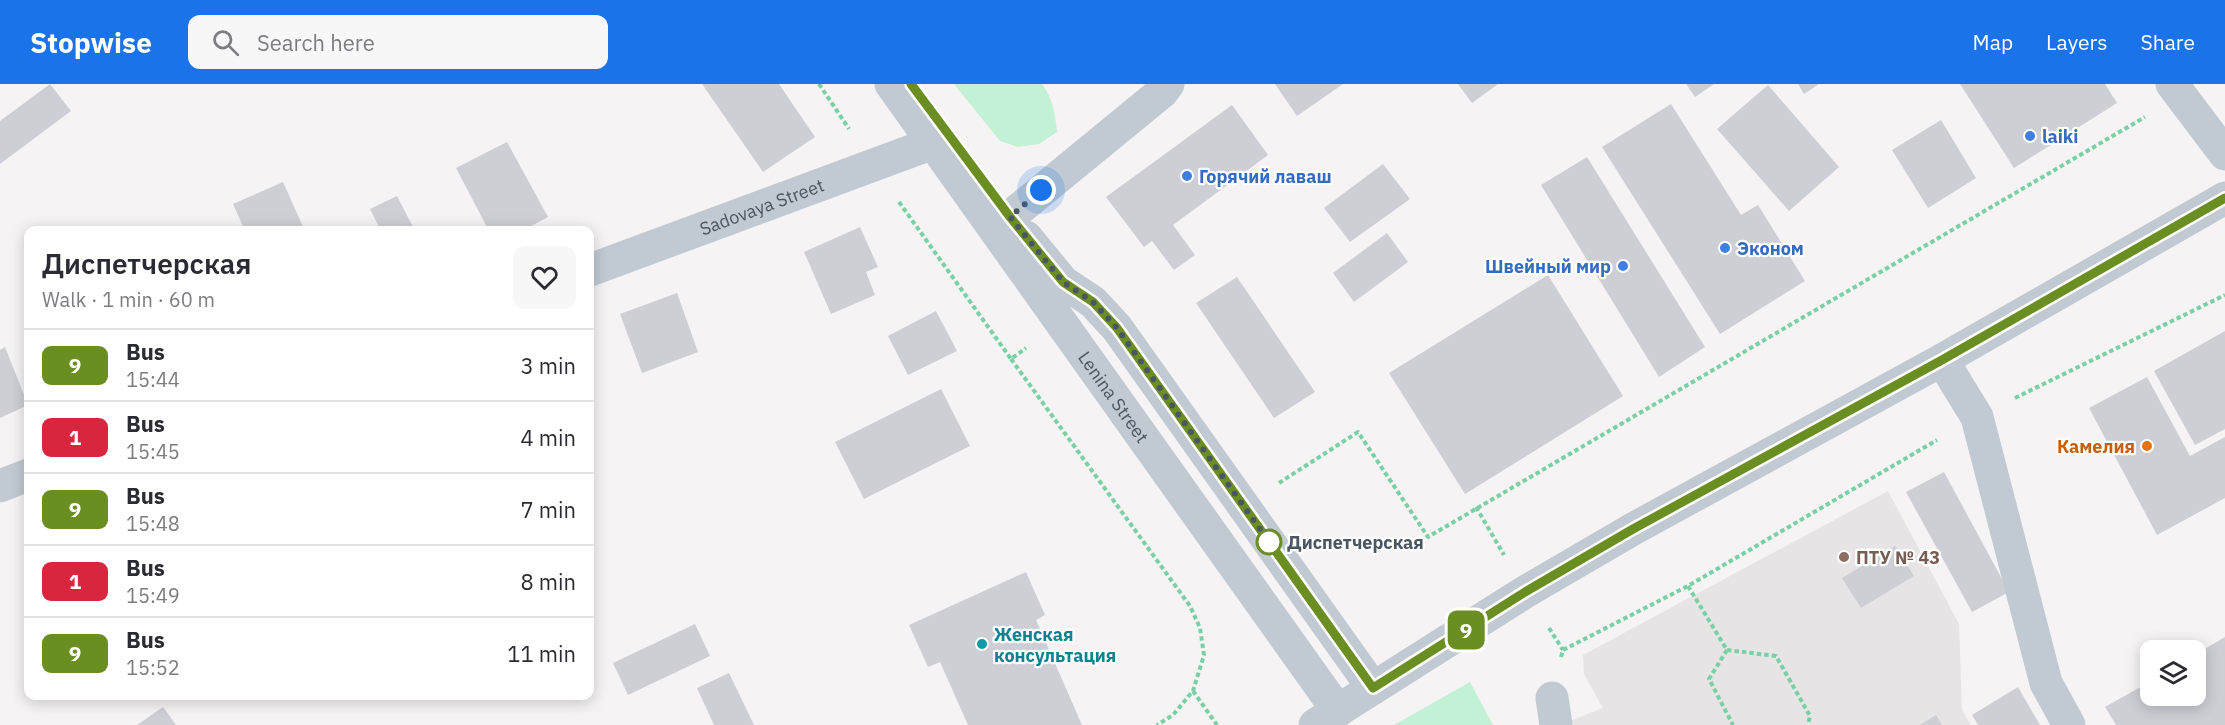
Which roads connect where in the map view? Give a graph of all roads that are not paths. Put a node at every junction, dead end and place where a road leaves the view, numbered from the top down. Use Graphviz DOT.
graph roads {
  1 [pos="891,84"];
  2 [pos="911,84"];
  3 [pos="1168,84"];
  4 [pos="2177,90"];
  5 [pos="933,143"];
  6 [pos="2225,154"];
  7 [pos="2225,198"];
  8 [pos="1002,223"];
  9 [pos="594,269"];
  10 [pos="1942,360"];
  11 [pos="24,477"];
  12 [pos="0,486"];
  13 [pos="1373,688"];
  14 [pos="1326,718"];
  15 [pos="2069,725"];
  1 -- 5 [label="street, Lenina Street"];
  2 -- 8 [label="street"];
  3 -- 8 [label="street"];
  4 -- 6 [label="street"];
  5 -- 8 [label="street, Lenina Street"];
  5 -- 9 [label="street, Sadovaya Street"];
  7 -- 10 [label="street"];
  8 -- 13 [label="street"];
  8 -- 14 [label="street, Lenina Street"];
  10 -- 13 [label="street"];
  10 -- 15 [label="street"];
  11 -- 12 [label="street"];
  13 -- 14 [label="street"];
}
